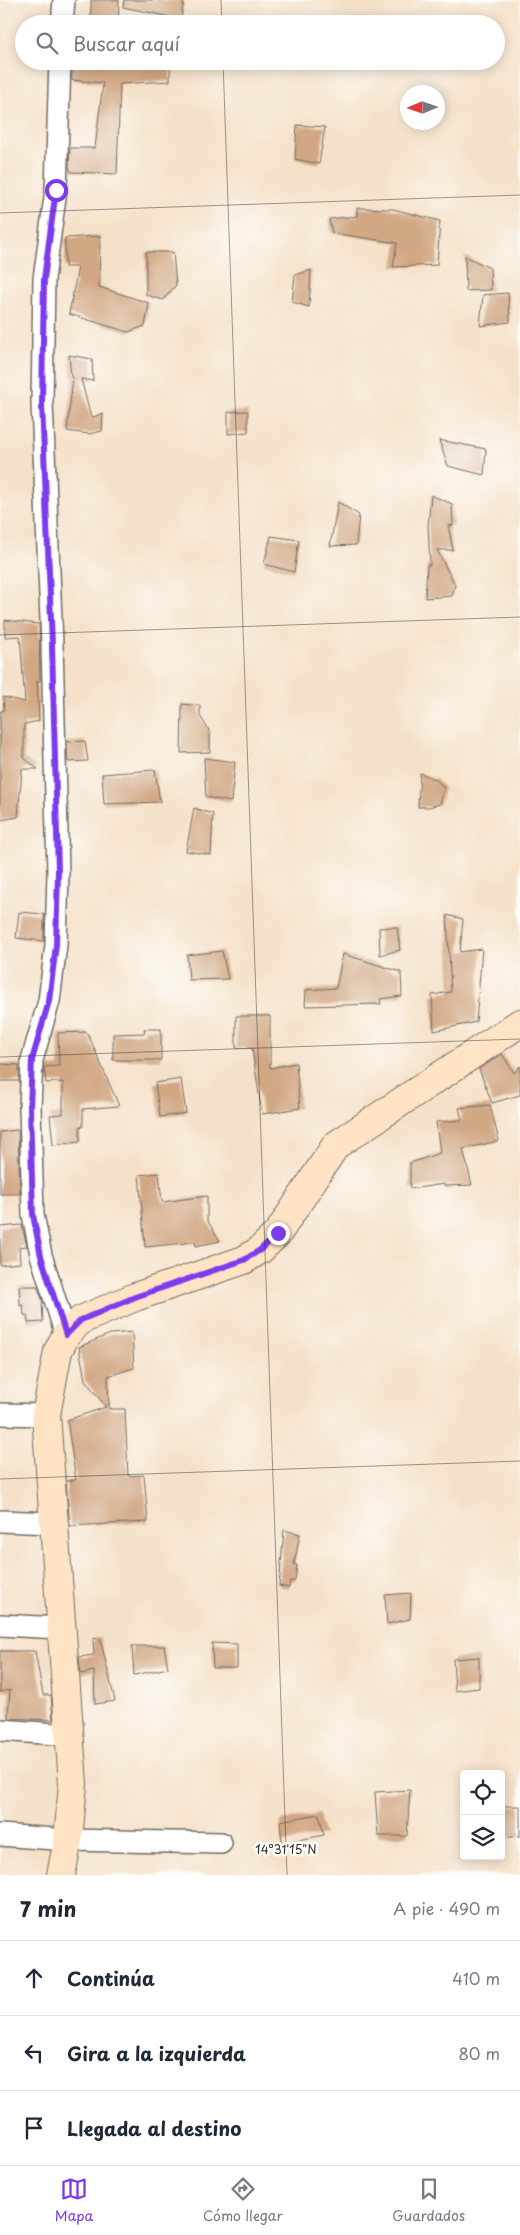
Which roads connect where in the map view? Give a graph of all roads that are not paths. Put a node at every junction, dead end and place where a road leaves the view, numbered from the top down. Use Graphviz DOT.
graph roads {
  1 [pos="64,0"];
  2 [pos="63,15"];
  3 [pos="60,70"];
  4 [pos="520,1023"];
  5 [pos="66,1335"];
  6 [pos="0,1414"];
  7 [pos="46,1415"];
  8 [pos="0,1521"];
  9 [pos="53,1523"];
  10 [pos="0,1625"];
  11 [pos="60,1628"];
  12 [pos="0,1730"];
  13 [pos="70,1734"];
  14 [pos="0,1835"];
  15 [pos="68,1840"];
  16 [pos="222,1842"];
  17 [pos="61,1875"];
  1 -- 2 [label="street"];
  3 -- 5 [label="street"];
  4 -- 5 [label="street"];
  5 -- 7 [label="street"];
  6 -- 7 [label="street"];
  7 -- 9 [label="street"];
  8 -- 9 [label="street"];
  9 -- 11 [label="street"];
  10 -- 11 [label="street"];
  11 -- 13 [label="street"];
  12 -- 13 [label="street"];
  13 -- 15 [label="street"];
  14 -- 15 [label="street"];
  15 -- 16 [label="street"];
  15 -- 17 [label="street"];
}
